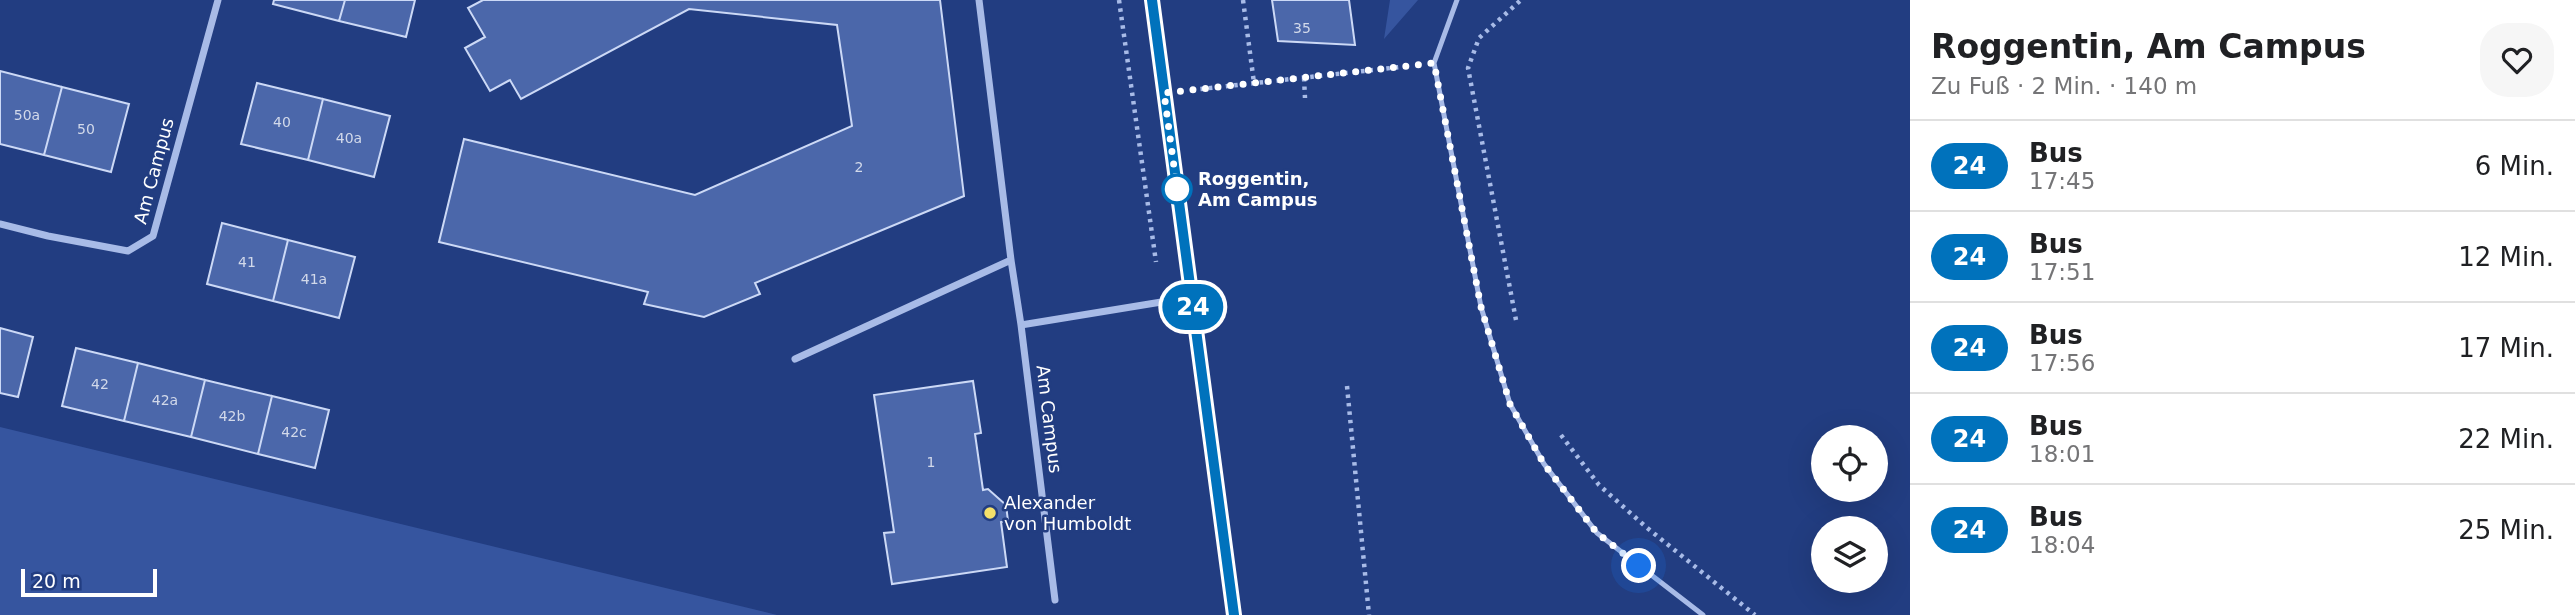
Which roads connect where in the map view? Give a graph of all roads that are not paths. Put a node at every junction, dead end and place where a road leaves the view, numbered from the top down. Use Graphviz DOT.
graph roads {
  1 [pos="218,0"];
  2 [pos="979,0"];
  3 [pos="1152,0"];
  4 [pos="1457,0"];
  5 [pos="0,224"];
  6 [pos="1011,260"];
  7 [pos="1192,297"];
  8 [pos="1021,325"];
  9 [pos="794,359"];
  10 [pos="1055,600"];
  11 [pos="1234,615"];
  12 [pos="1703,615"];
  1 -- 5 [label="street, Am Campus"];
  2 -- 6 [label="street, Am Campus"];
  3 -- 7 [label="street"];
  4 -- 12 [label="lane"];
  6 -- 8 [label="street, Am Campus"];
  6 -- 9 [label="street"];
  7 -- 8 [label="street"];
  7 -- 11 [label="street"];
  8 -- 10 [label="street, Am Campus"];
}
